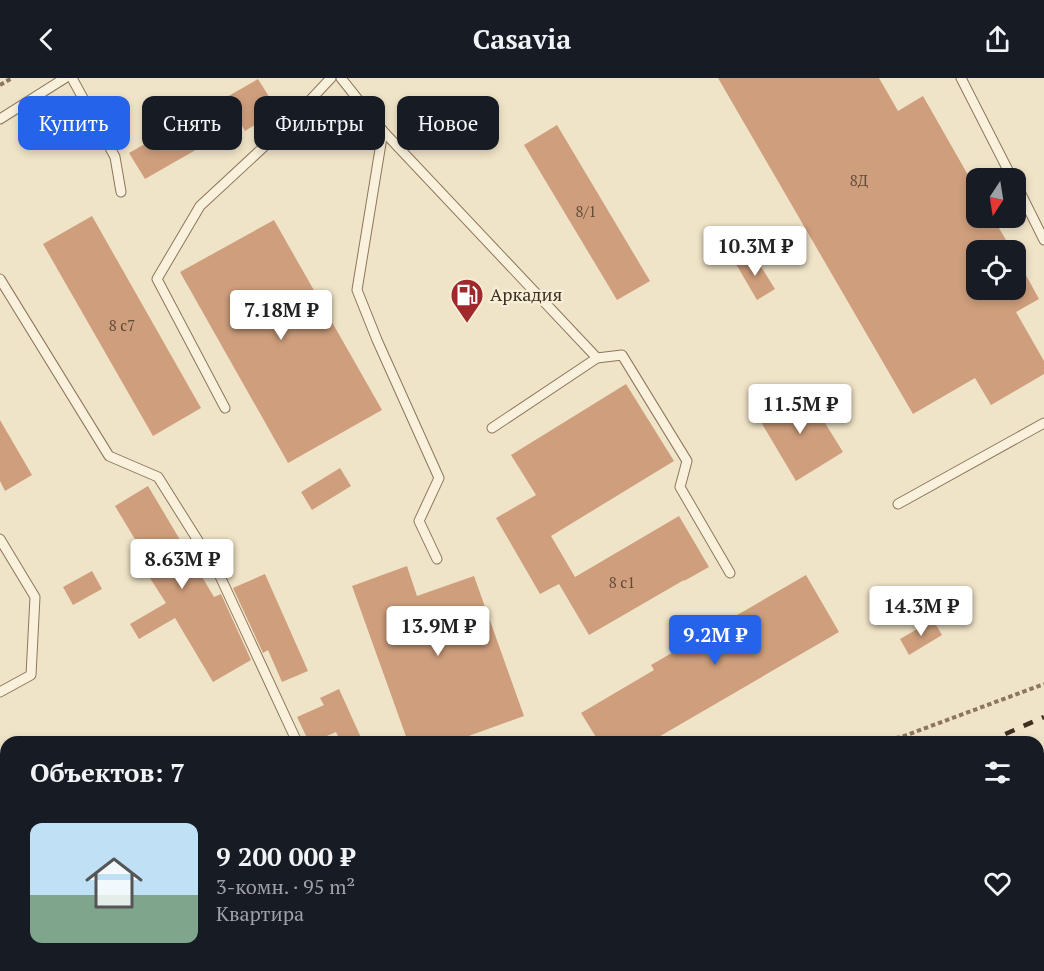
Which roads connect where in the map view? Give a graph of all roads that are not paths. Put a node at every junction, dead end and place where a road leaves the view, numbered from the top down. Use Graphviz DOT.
graph roads {
  1 [pos="64,78"];
  2 [pos="72,78"];
  3 [pos="332,78"];
  4 [pos="341,78"];
  5 [pos="961,78"];
  6 [pos="355,96"];
  7 [pos="0,119"];
  8 [pos="385,133"];
  9 [pos="380,150"];
  10 [pos="1007,168"];
  11 [pos="121,192"];
  12 [pos="1026,204"];
  13 [pos="1044,240"];
  14 [pos="0,279"];
  15 [pos="597,358"];
  16 [pos="225,408"];
  17 [pos="1044,423"];
  18 [pos="492,428"];
  19 [pos="898,504"];
  20 [pos="0,539"];
  21 [pos="437,559"];
  22 [pos="730,573"];
  23 [pos="0,692"];
  24 [pos="294,736"];
  1 -- 7 [label="lane"];
  2 -- 11 [label="lane"];
  3 -- 16 [label="lane"];
  4 -- 6 [label="lane"];
  5 -- 10 [label="lane"];
  8 -- 15 [label="lane"];
  9 -- 21 [label="lane"];
  12 -- 13 [label="lane"];
  14 -- 24 [label="lane"];
  15 -- 18 [label="lane"];
  15 -- 22 [label="lane"];
  17 -- 19 [label="lane"];
  20 -- 23 [label="lane"];
}
